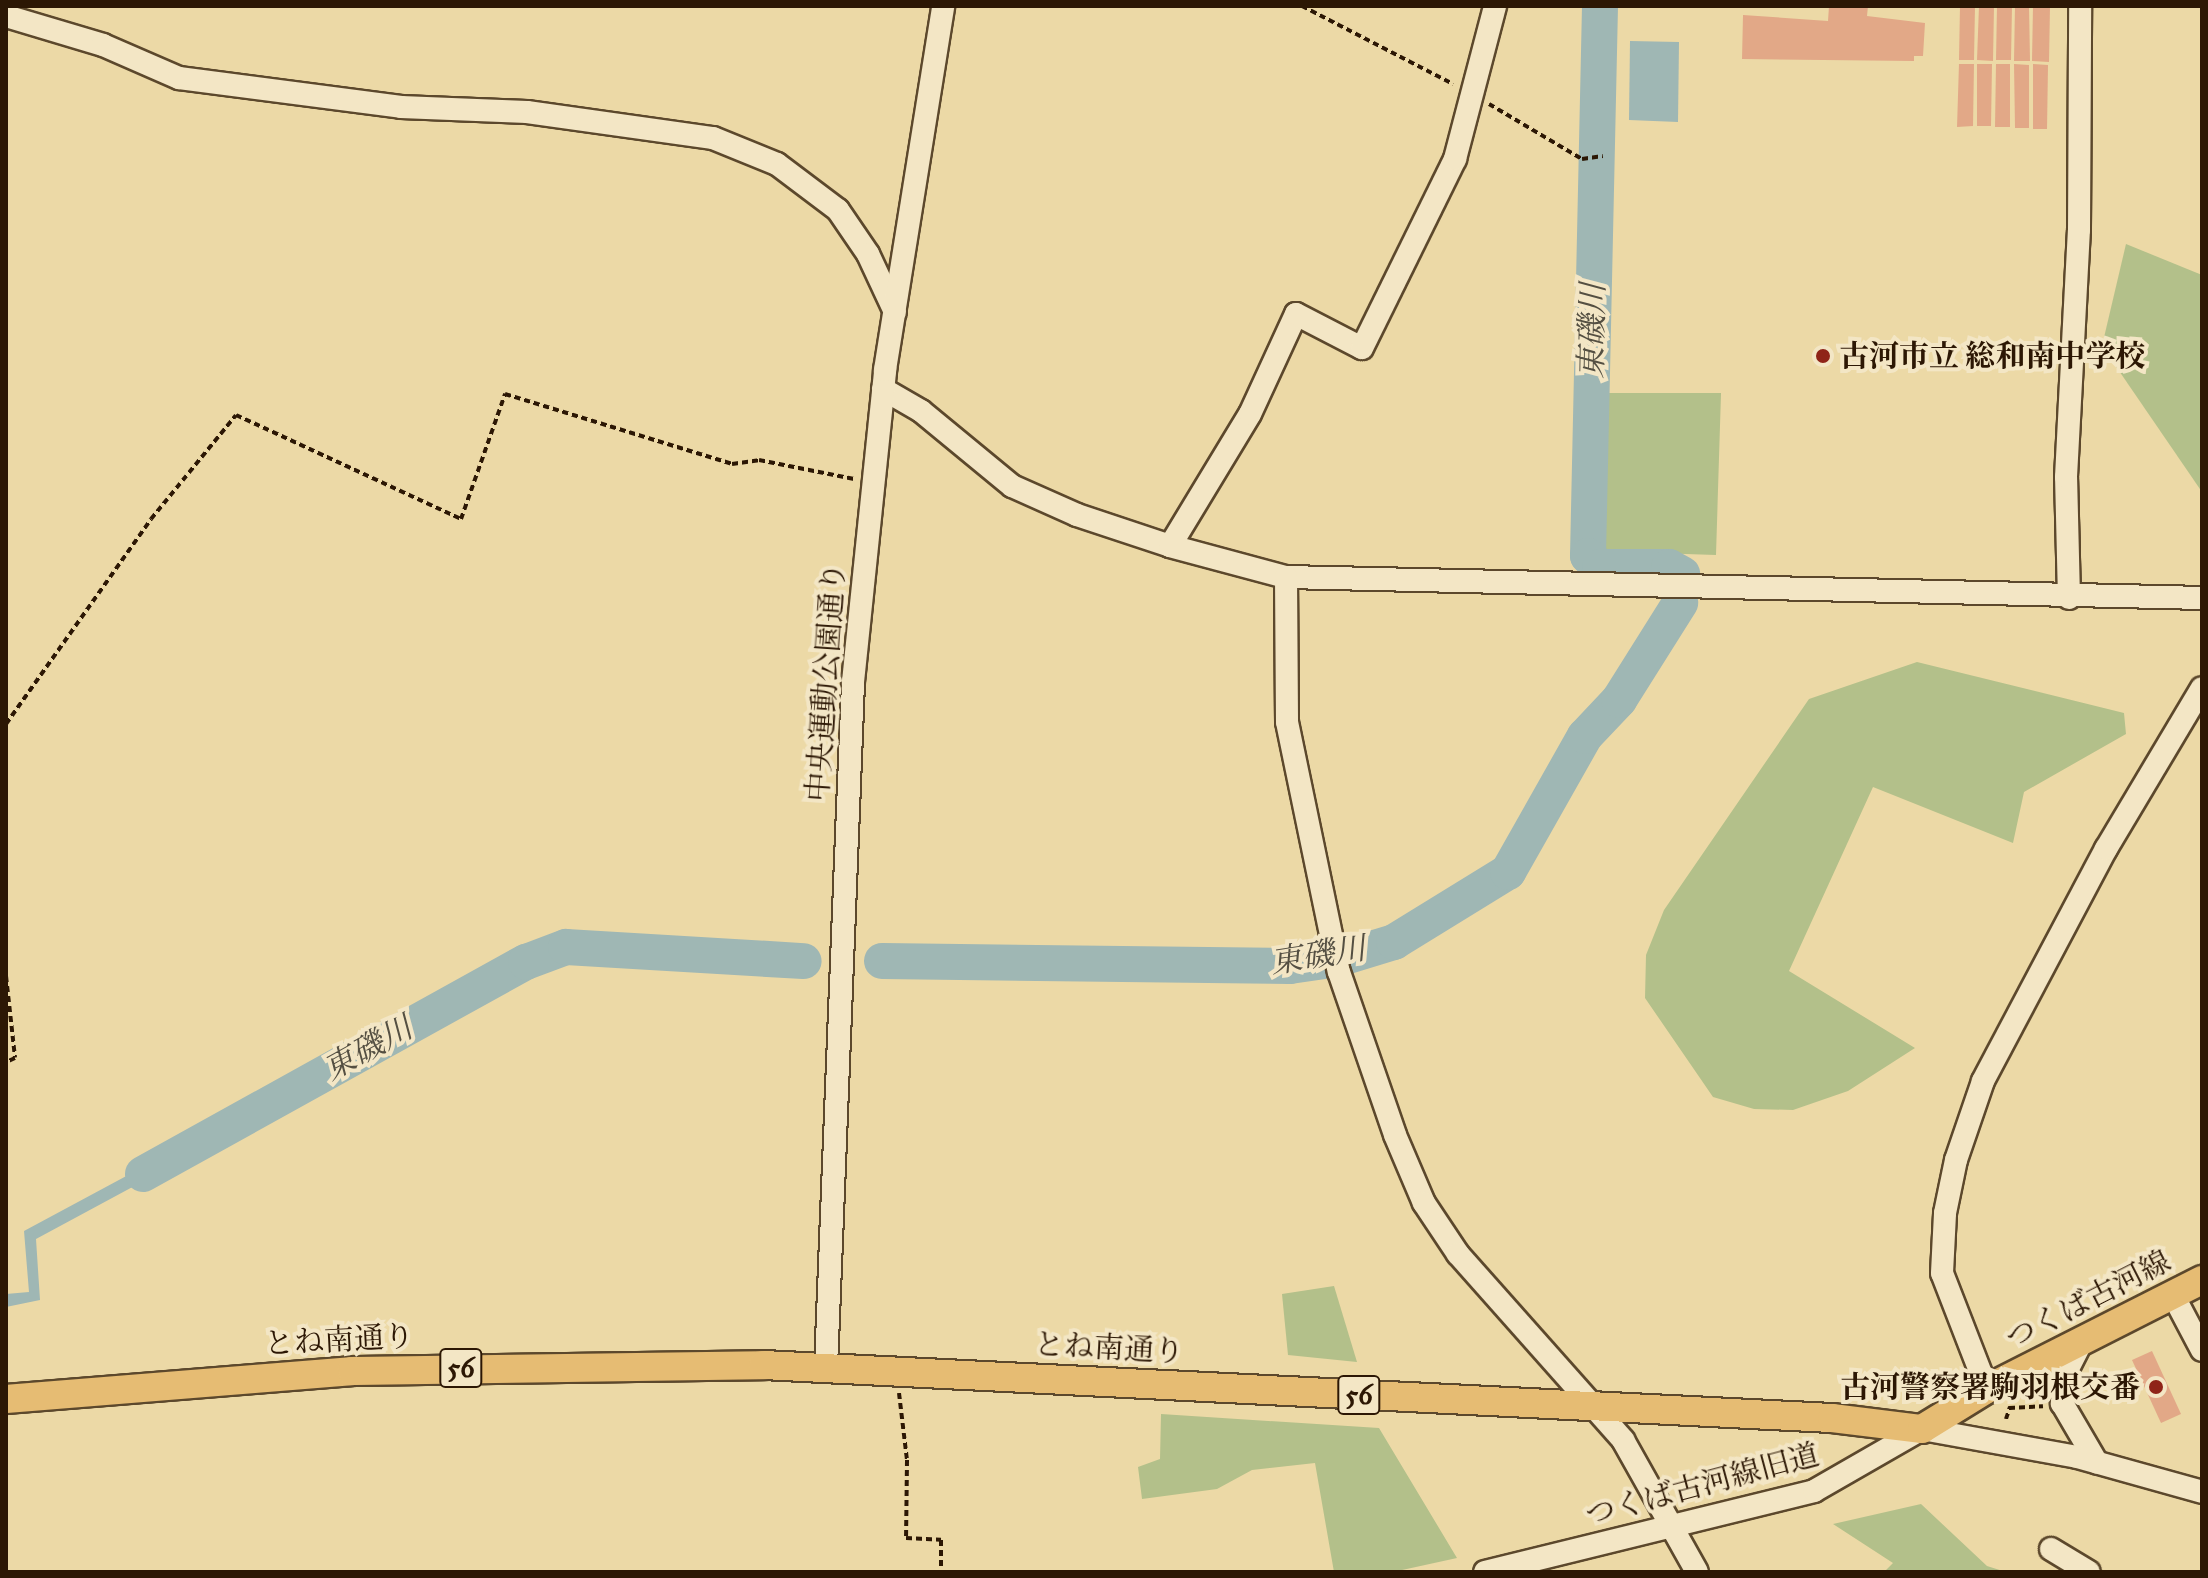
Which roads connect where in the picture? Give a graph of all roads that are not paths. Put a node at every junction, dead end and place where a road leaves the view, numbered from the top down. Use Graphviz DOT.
graph roads {
  1 [pos="943,6"];
  2 [pos="1495,6"];
  3 [pos="2080,6"];
  4 [pos="6,16"];
  5 [pos="895,312"];
  6 [pos="883,389"];
  7 [pos="1170,546"];
  8 [pos="1286,577"];
  9 [pos="2069,598"];
  10 [pos="2202,598"];
  11 [pos="2202,688"];
  12 [pos="2202,1280"];
  13 [pos="2173,1295"];
  14 [pos="2082,1341"];
  15 [pos="2202,1350"];
  16 [pos="826,1367"];
  17 [pos="2000,1393"];
  18 [pos="6,1399"];
  19 [pos="1597,1408"];
  20 [pos="1922,1429"];
  21 [pos="2097,1463"];
  22 [pos="2202,1492"];
  23 [pos="1672,1523"];
  24 [pos="2051,1549"];
  25 [pos="1485,1572"];
  26 [pos="1697,1572"];
  27 [pos="2089,1572"];
  1 -- 5 [label="street, 中央運動公園通り"];
  2 -- 7 [label="street"];
  3 -- 9 [label="street"];
  4 -- 5 [label="street"];
  5 -- 6 [label="street, 中央運動公園通り"];
  6 -- 7 [label="street"];
  6 -- 16 [label="street, 中央運動公園通り"];
  7 -- 8 [label="street"];
  8 -- 9 [label="street"];
  8 -- 19 [label="street"];
  9 -- 10 [label="street"];
  11 -- 17 [label="street"];
  12 -- 13 [label="main road, つくば古河線"];
  13 -- 14 [label="main road, つくば古河線"];
  13 -- 15 [label="street"];
  14 -- 17 [label="main road, つくば古河線"];
  14 -- 21 [label="street"];
  16 -- 18 [label="main road, とね南通り / 56"];
  16 -- 19 [label="main road, とね南通り / 56"];
  17 -- 20 [label="main road, つくば古河線"];
  19 -- 20 [label="main road, とね南通り / 56"];
  19 -- 23 [label="street"];
  20 -- 21 [label="street, とね南通り"];
  20 -- 23 [label="street, つくば古河線旧道"];
  21 -- 22 [label="street, とね南通り"];
  23 -- 25 [label="street, つくば古河線旧道"];
  23 -- 26 [label="street"];
  24 -- 27 [label="street"];
}
